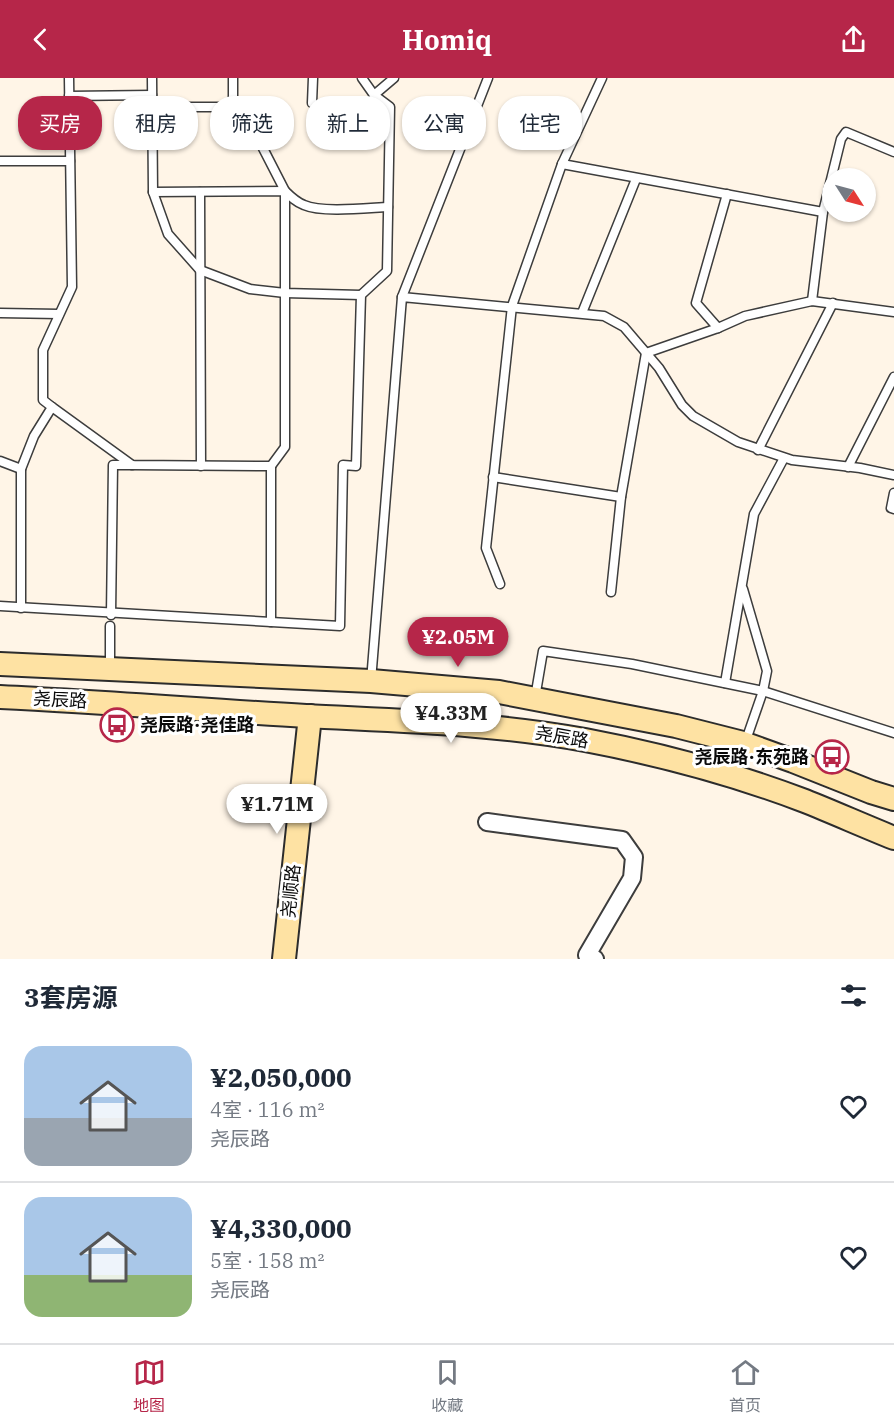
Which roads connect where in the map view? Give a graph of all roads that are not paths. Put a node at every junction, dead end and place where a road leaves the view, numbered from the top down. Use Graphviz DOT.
graph roads {
  1 [pos="69,78"];
  2 [pos="152,78"];
  3 [pos="233,78"];
  4 [pos="313,78"];
  5 [pos="362,78"];
  6 [pos="394,78"];
  7 [pos="488,78"];
  8 [pos="602,78"];
  9 [pos="152,95"];
  10 [pos="374,95"];
  11 [pos="69,96"];
  12 [pos="233,96"];
  13 [pos="312,96"];
  14 [pos="70,150"];
  15 [pos="153,150"];
  16 [pos="264,150"];
  17 [pos="894,152"];
  18 [pos="0,161"];
  19 [pos="70,161"];
  20 [pos="562,164"];
  21 [pos="834,168"];
  22 [pos="636,179"];
  23 [pos="285,191"];
  24 [pos="153,192"];
  25 [pos="200,192"];
  26 [pos="727,194"];
  27 [pos="388,207"];
  28 [pos="822,212"];
  29 [pos="822,220"];
  30 [pos="200,270"];
  31 [pos="285,293"];
  32 [pos="361,295"];
  33 [pos="402,297"];
  34 [pos="812,302"];
  35 [pos="833,303"];
  36 [pos="512,306"];
  37 [pos="894,312"];
  38 [pos="0,313"];
  39 [pos="582,313"];
  40 [pos="59,314"];
  41 [pos="718,328"];
  42 [pos="646,353"];
  43 [pos="894,377"];
  44 [pos="52,407"];
  45 [pos="758,450"];
  46 [pos="784,458"];
  47 [pos="0,461"];
  48 [pos="132,465"];
  49 [pos="201,466"];
  50 [pos="271,466"];
  51 [pos="848,467"];
  52 [pos="21,469"];
  53 [pos="894,475"];
  54 [pos="494,477"];
  55 [pos="894,493"];
  56 [pos="621,497"];
  57 [pos="894,509"];
  58 [pos="500,584"];
  59 [pos="742,585"];
  60 [pos="611,592"];
  61 [pos="0,606"];
  62 [pos="21,608"];
  63 [pos="110,618"];
  64 [pos="271,622"];
  65 [pos="0,664"];
  66 [pos="110,669"];
  67 [pos="371,681"];
  68 [pos="725,682"];
  69 [pos="763,691"];
  70 [pos="0,697"];
  71 [pos="535,698"];
  72 [pos="310,716"];
  73 [pos="894,734"];
  74 [pos="745,743"];
  75 [pos="894,799"];
  76 [pos="487,822"];
  77 [pos="894,838"];
  78 [pos="284,959"];
  79 [pos="595,959"];
  1 -- 11 [label="lane"];
  2 -- 9 [label="lane"];
  3 -- 12 [label="lane"];
  4 -- 13 [label="lane"];
  5 -- 10 [label="lane"];
  6 -- 10 [label="lane"];
  7 -- 33 [label="lane"];
  8 -- 20 [label="lane"];
  9 -- 11 [label="lane"];
  10 -- 27 [label="lane"];
  14 -- 19 [label="lane"];
  15 -- 24 [label="lane"];
  16 -- 23 [label="lane"];
  17 -- 21 [label="lane"];
  18 -- 19 [label="lane"];
  19 -- 40 [label="lane"];
  20 -- 22 [label="lane"];
  20 -- 36 [label="lane"];
  22 -- 26 [label="lane"];
  22 -- 39 [label="lane"];
  23 -- 25 [label="lane"];
  23 -- 27 [label="lane"];
  23 -- 31 [label="lane"];
  24 -- 25 [label="lane"];
  24 -- 30 [label="lane"];
  25 -- 30 [label="lane"];
  26 -- 28 [label="lane"];
  26 -- 41 [label="lane"];
  27 -- 32 [label="lane"];
  29 -- 34 [label="lane"];
  30 -- 31 [label="lane"];
  30 -- 49 [label="lane"];
  31 -- 32 [label="lane"];
  31 -- 50 [label="lane"];
  32 -- 64 [label="lane"];
  33 -- 36 [label="lane"];
  33 -- 67 [label="lane"];
  34 -- 35 [label="lane"];
  34 -- 41 [label="lane"];
  35 -- 37 [label="lane"];
  35 -- 45 [label="lane"];
  36 -- 39 [label="lane"];
  36 -- 54 [label="lane"];
  38 -- 40 [label="lane"];
  39 -- 42 [label="lane"];
  40 -- 44 [label="lane"];
  41 -- 42 [label="lane"];
  42 -- 45 [label="lane"];
  42 -- 56 [label="lane"];
  43 -- 51 [label="lane"];
  44 -- 48 [label="lane"];
  44 -- 52 [label="lane"];
  45 -- 46 [label="lane"];
  46 -- 51 [label="lane"];
  46 -- 59 [label="lane"];
  47 -- 52 [label="lane"];
  48 -- 49 [label="lane"];
  48 -- 63 [label="lane"];
  49 -- 50 [label="lane"];
  50 -- 64 [label="lane"];
  51 -- 53 [label="lane"];
  52 -- 62 [label="lane"];
  54 -- 56 [label="lane"];
  54 -- 58 [label="lane"];
  55 -- 57 [label="lane"];
  56 -- 60 [label="lane"];
  59 -- 68 [label="lane"];
  59 -- 69 [label="lane"];
  61 -- 62 [label="lane"];
  62 -- 63 [label="lane"];
  63 -- 64 [label="lane"];
  63 -- 66 [label="lane"];
  65 -- 66 [label="main road, 尧辰路"];
  66 -- 67 [label="main road, 尧辰路"];
  67 -- 71 [label="main road, 尧辰路"];
  68 -- 69 [label="lane"];
  68 -- 71 [label="lane"];
  69 -- 73 [label="lane"];
  69 -- 74 [label="lane"];
  70 -- 72 [label="main road, 尧辰路"];
  71 -- 74 [label="main road, 尧辰路"];
  72 -- 77 [label="main road, 尧辰路"];
  72 -- 78 [label="main road, 尧顺路"];
  74 -- 75 [label="main road, 尧辰路"];
  76 -- 79 [label="street"];
}
